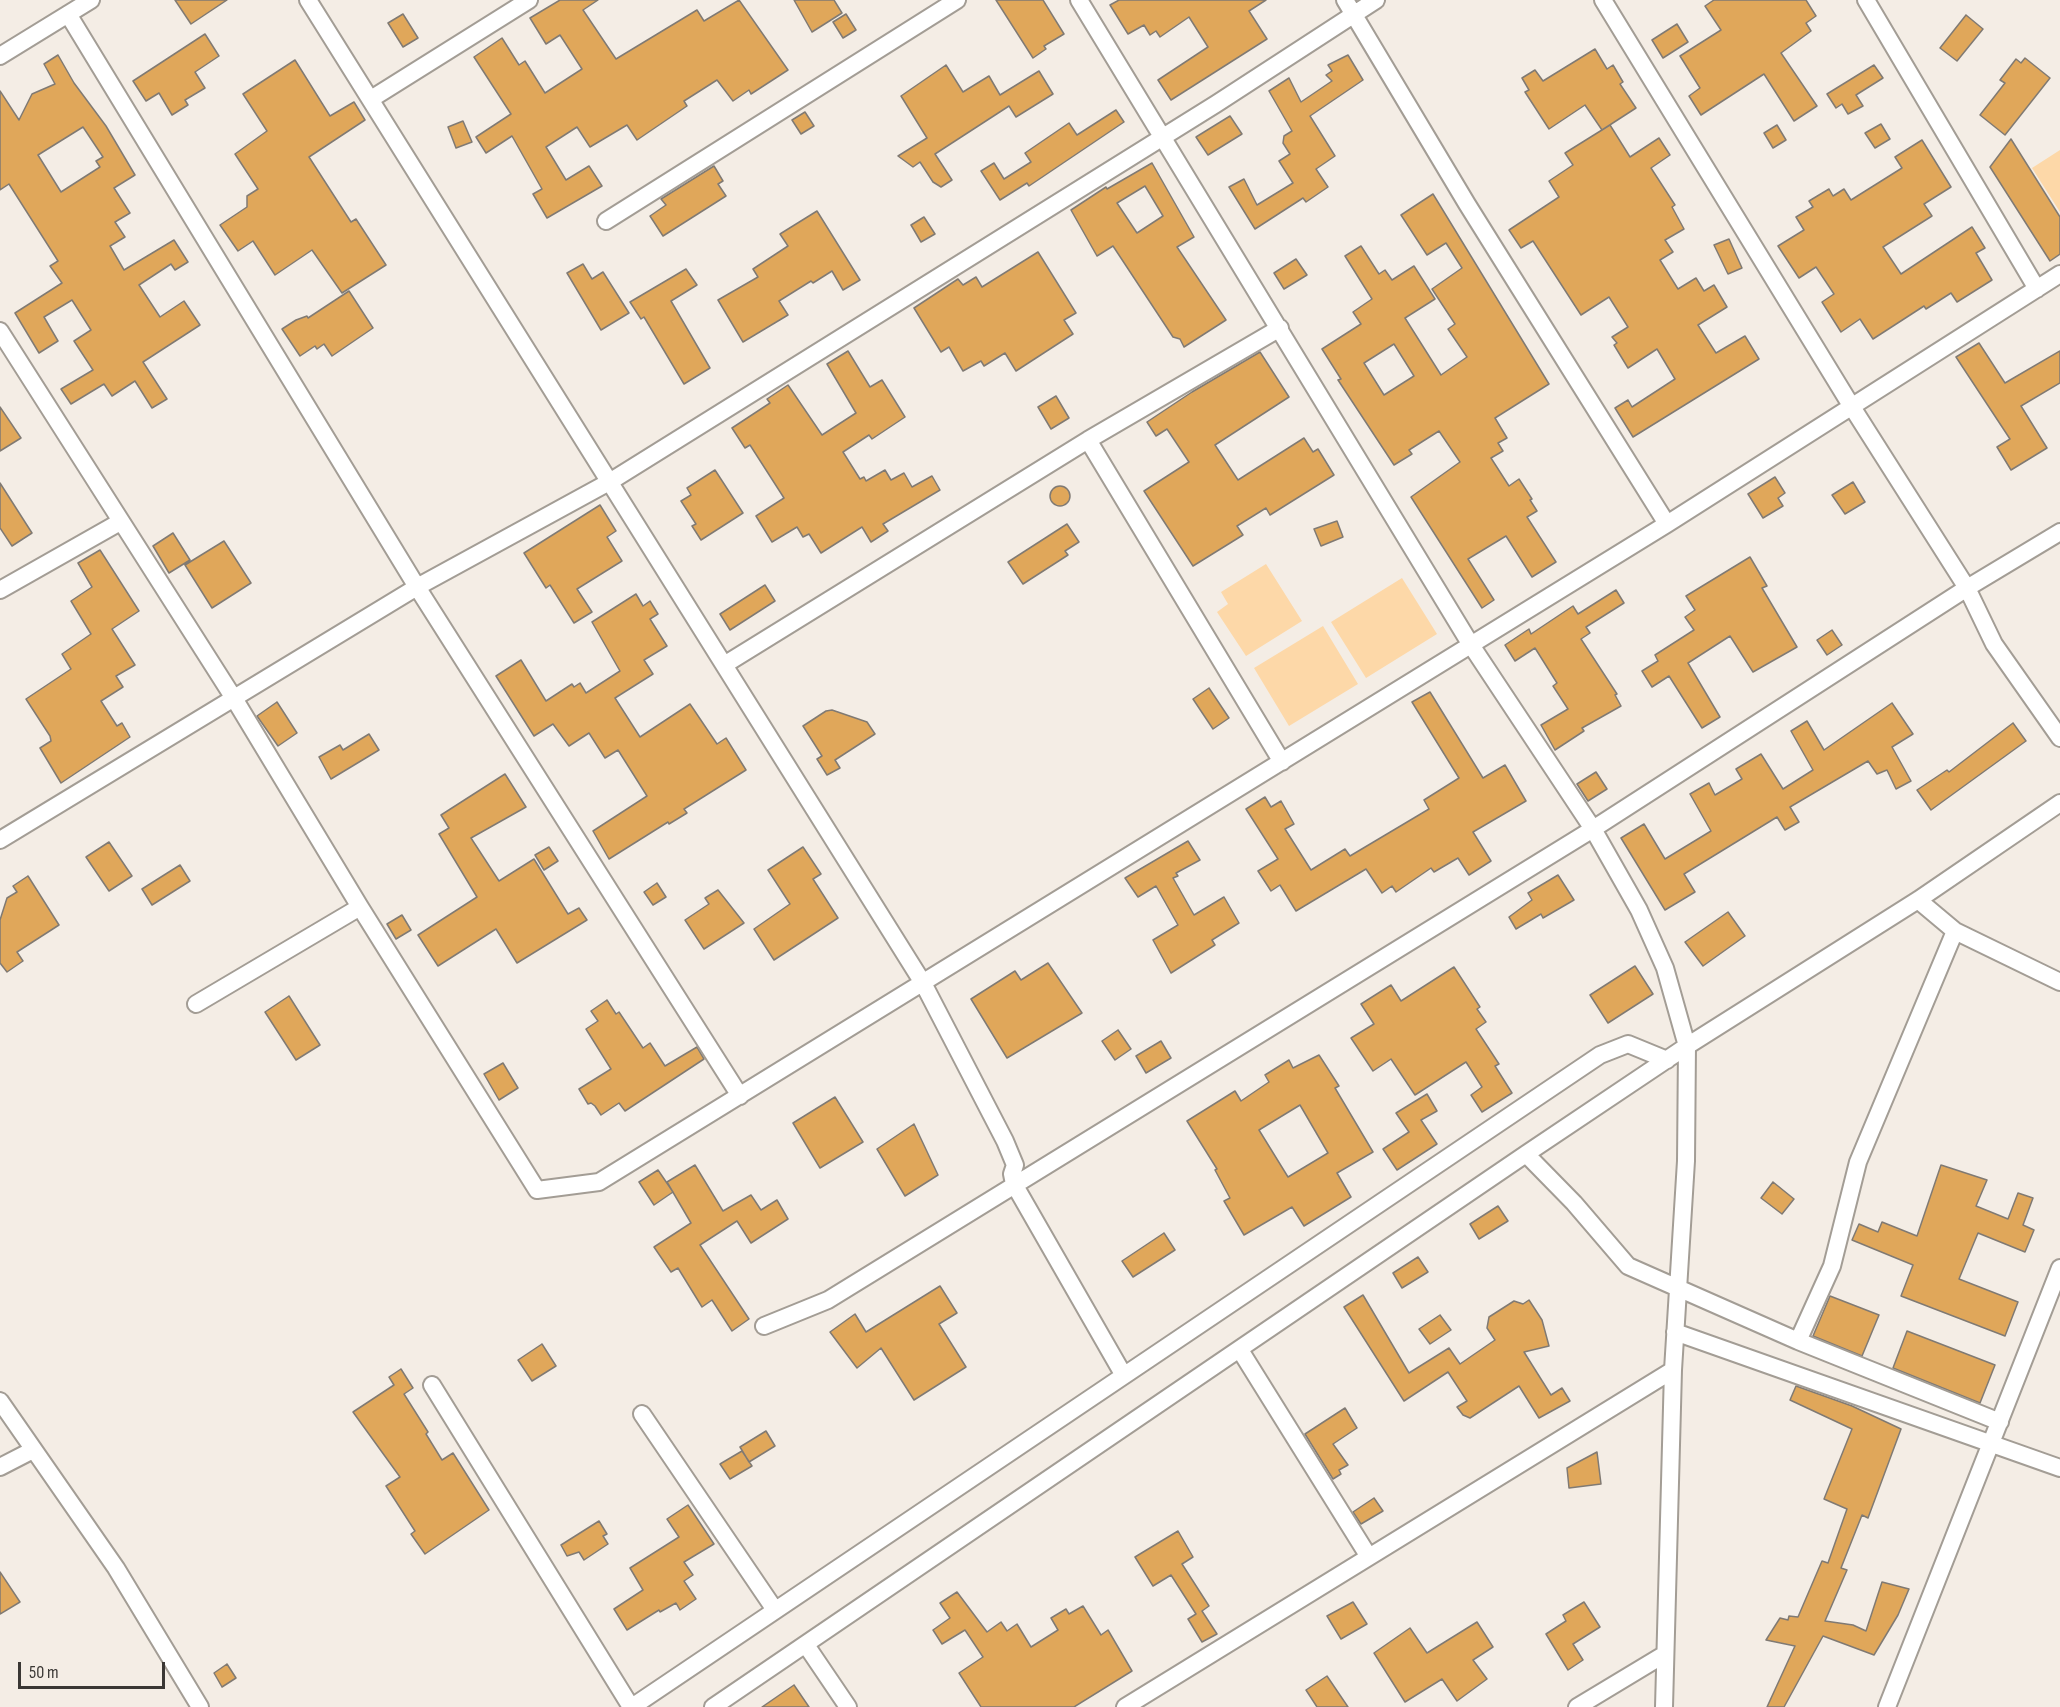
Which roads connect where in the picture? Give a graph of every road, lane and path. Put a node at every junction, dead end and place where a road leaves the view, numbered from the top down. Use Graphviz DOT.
graph roads {
  1 [pos="91,0"];
  2 [pos="308,0"];
  3 [pos="530,0"];
  4 [pos="957,0"];
  5 [pos="1079,0"];
  6 [pos="1376,0"];
  7 [pos="1603,0"];
  8 [pos="1866,0"];
  9 [pos="1349,7"];
  10 [pos="68,14"];
  11 [pos="0,56"];
  12 [pos="371,99"];
  13 [pos="1161,137"];
  14 [pos="606,221"];
  15 [pos="2060,274"];
  16 [pos="2037,289"];
  17 [pos="1280,328"];
  18 [pos="0,331"];
  19 [pos="1852,407"];
  20 [pos="1088,440"];
  21 [pos="611,481"];
  22 [pos="120,522"];
  23 [pos="1667,524"];
  24 [pos="2060,532"];
  25 [pos="417,587"];
  26 [pos="1967,588"];
  27 [pos="0,590"];
  28 [pos="1472,645"];
  29 [pos="724,665"];
  30 [pos="235,700"];
  31 [pos="2060,738"];
  32 [pos="1282,762"];
  33 [pos="2060,803"];
  34 [pos="1593,829"];
  35 [pos="0,840"];
  36 [pos="1918,900"];
  37 [pos="360,906"];
  38 [pos="1954,931"];
  39 [pos="2060,982"];
  40 [pos="924,983"];
  41 [pos="196,1004"];
  42 [pos="1687,1046"];
  43 [pos="1667,1060"];
  44 [pos="740,1096"];
  45 [pos="1526,1154"];
  46 [pos="1014,1184"];
  47 [pos="2060,1268"];
  48 [pos="1678,1288"];
  49 [pos="764,1326"];
  50 [pos="1675,1332"];
  51 [pos="1798,1341"];
  52 [pos="1240,1350"];
  53 [pos="1673,1370"];
  54 [pos="1123,1374"];
  55 [pos="432,1385"];
  56 [pos="0,1401"];
  57 [pos="642,1414"];
  58 [pos="2000,1422"];
  59 [pos="1991,1444"];
  60 [pos="33,1450"];
  61 [pos="0,1467"];
  62 [pos="2060,1468"];
  63 [pos="1369,1557"];
  64 [pos="775,1610"];
  65 [pos="806,1645"];
  66 [pos="1665,1654"];
  67 [pos="200,1707"];
  68 [pos="631,1707"];
  69 [pos="713,1707"];
  70 [pos="848,1707"];
  71 [pos="1125,1707"];
  72 [pos="1577,1707"];
  73 [pos="1664,1707"];
  74 [pos="1887,1707"];
  1 -- 10 [label="street"];
  2 -- 12 [label="street"];
  3 -- 12 [label="street"];
  4 -- 14 [label="street"];
  5 -- 13 [label="street"];
  6 -- 9 [label="street"];
  7 -- 19 [label="street"];
  8 -- 16 [label="street"];
  9 -- 13 [label="street"];
  9 -- 23 [label="street"];
  10 -- 11 [label="street"];
  10 -- 25 [label="street"];
  12 -- 21 [label="street"];
  13 -- 17 [label="street"];
  13 -- 21 [label="street"];
  15 -- 16 [label="street"];
  16 -- 19 [label="street"];
  17 -- 20 [label="street"];
  17 -- 28 [label="street"];
  18 -- 22 [label="street"];
  19 -- 23 [label="street"];
  19 -- 26 [label="street"];
  20 -- 29 [label="street"];
  20 -- 32 [label="street"];
  21 -- 25 [label="street"];
  21 -- 29 [label="street"];
  22 -- 27 [label="street"];
  22 -- 30 [label="street"];
  23 -- 28 [label="street"];
  24 -- 26 [label="street"];
  25 -- 30 [label="street"];
  25 -- 44 [label="street"];
  26 -- 31 [label="street"];
  26 -- 34 [label="street"];
  28 -- 32 [label="street"];
  28 -- 34 [label="street"];
  29 -- 40 [label="street"];
  30 -- 35 [label="street"];
  30 -- 37 [label="street"];
  32 -- 40 [label="street"];
  33 -- 36 [label="street"];
  34 -- 42 [label="street"];
  34 -- 46 [label="street"];
  36 -- 38 [label="street"];
  36 -- 42 [label="street"];
  37 -- 41 [label="street"];
  37 -- 44 [label="street"];
  38 -- 39 [label="street"];
  38 -- 51 [label="street"];
  40 -- 44 [label="street"];
  40 -- 46 [label="street"];
  42 -- 43 [label="street"];
  42 -- 48 [label="street"];
  43 -- 45 [label="street"];
  43 -- 54 [label="street"];
  45 -- 48 [label="street"];
  45 -- 52 [label="street"];
  46 -- 49 [label="street"];
  46 -- 54 [label="street"];
  47 -- 58 [label="street"];
  48 -- 50 [label="street"];
  48 -- 51 [label="street"];
  50 -- 53 [label="street"];
  50 -- 59 [label="street"];
  51 -- 58 [label="street"];
  52 -- 63 [label="street"];
  52 -- 65 [label="street"];
  53 -- 63 [label="street"];
  53 -- 66 [label="street"];
  54 -- 64 [label="street"];
  55 -- 68 [label="street"];
  56 -- 60 [label="street"];
  57 -- 64 [label="street"];
  58 -- 59 [label="street"];
  59 -- 62 [label="street"];
  59 -- 74 [label="street"];
  60 -- 61 [label="street"];
  60 -- 67 [label="street"];
  63 -- 71 [label="street"];
  64 -- 68 [label="street"];
  65 -- 69 [label="street"];
  65 -- 70 [label="street"];
  66 -- 72 [label="street"];
  66 -- 73 [label="street"];
}
